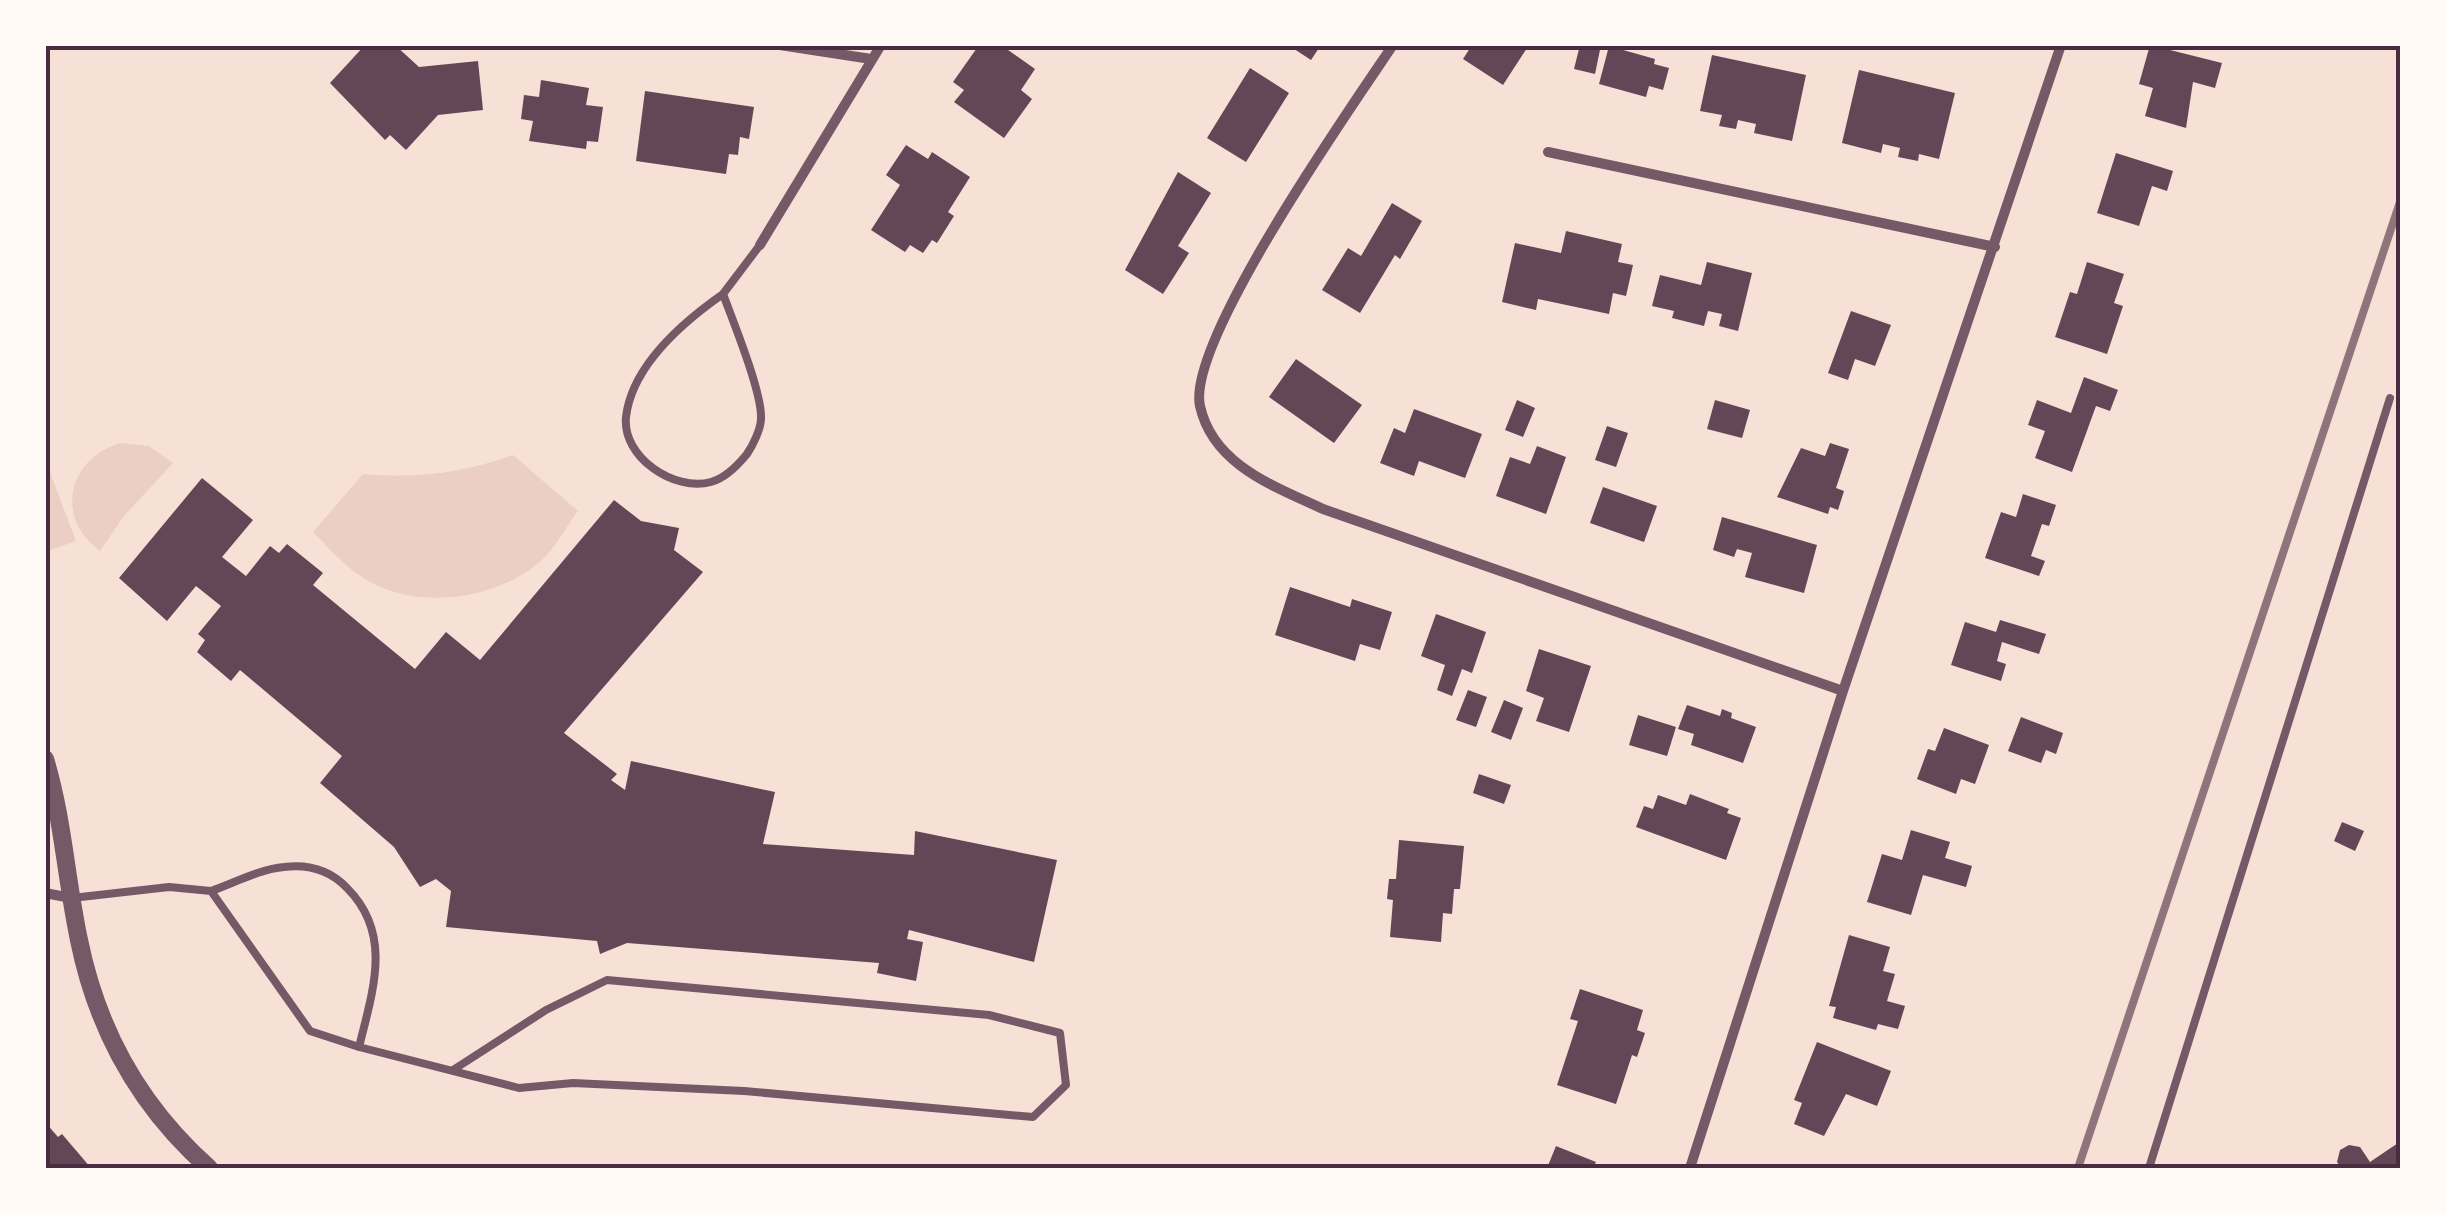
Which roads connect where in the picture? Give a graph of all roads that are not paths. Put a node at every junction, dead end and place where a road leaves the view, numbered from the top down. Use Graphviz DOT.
graph roads {
  1 [pos="780,45"];
  2 [pos="881,45"];
  3 [pos="1393,45"];
  4 [pos="2061,45"];
  5 [pos="871,59"];
  6 [pos="1548,152"];
  7 [pos="760,245"];
  8 [pos="1995,248"];
  9 [pos="723,294"];
  10 [pos="2390,398"];
  11 [pos="1843,691"];
  12 [pos="45,759"];
  13 [pos="211,891"];
  14 [pos="45,893"];
  15 [pos="72,898"];
  16 [pos="359,1047"];
  17 [pos="453,1070"];
  18 [pos="210,1168"];
  19 [pos="1690,1168"];
  20 [pos="2150,1168"];
  1 -- 5 [label="street"];
  2 -- 5 [label="street"];
  3 -- 11 [label="street"];
  4 -- 8 [label="street"];
  5 -- 7 [label="street"];
  6 -- 8 [label="street"];
  7 -- 9 [label="lane"];
  8 -- 11 [label="street"];
  9 -- 9 [label="lane"];
  10 -- 20 [label="lane"];
  11 -- 19 [label="street"];
  12 -- 15 [label="street"];
  13 -- 15 [label="lane"];
  13 -- 16 [label="lane"];
  13 -- 16 [label="lane"];
  14 -- 15 [label="street"];
  15 -- 18 [label="street"];
  16 -- 17 [label="lane"];
  17 -- 17 [label="lane"];
}
